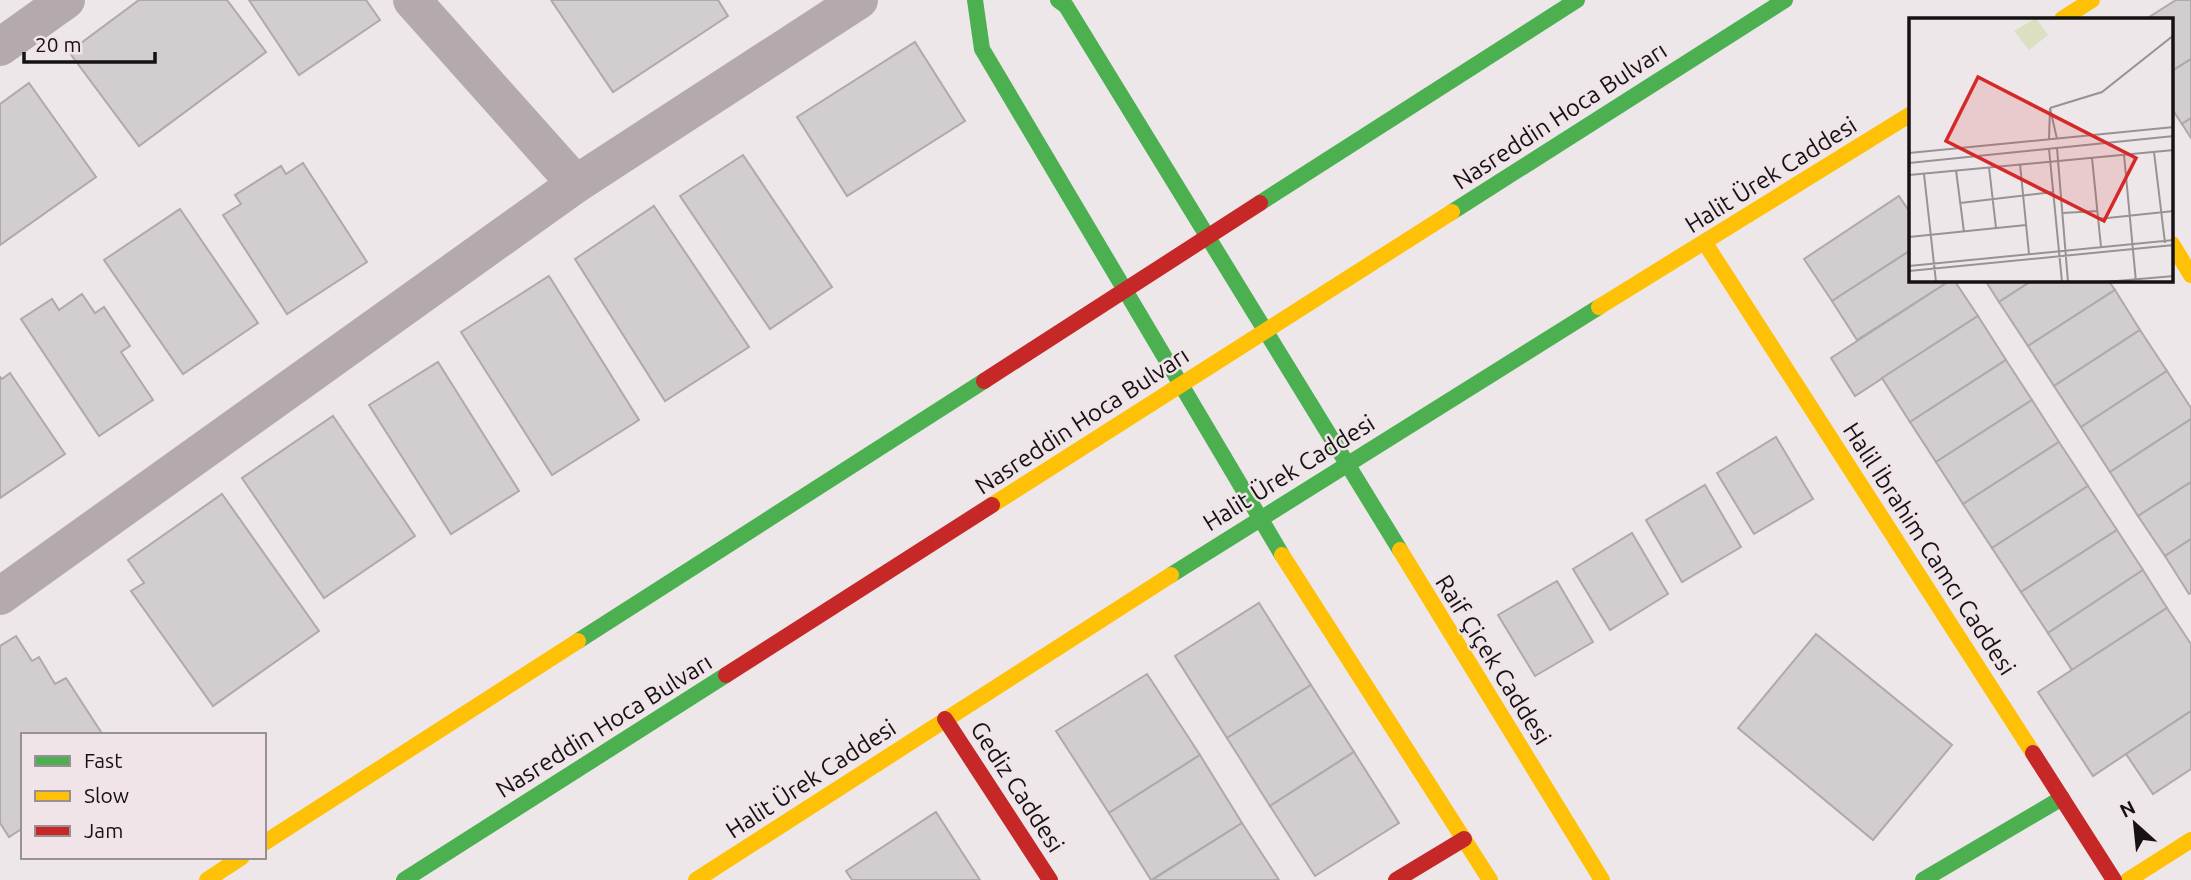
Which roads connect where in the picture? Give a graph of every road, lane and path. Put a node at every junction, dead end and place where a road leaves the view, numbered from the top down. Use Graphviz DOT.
graph roads {
  1 [pos="66,0"];
  2 [pos="412,0"];
  3 [pos="859,0"];
  4 [pos="975,0"];
  5 [pos="1058,0"];
  6 [pos="1577,0"];
  7 [pos="1785,0"];
  8 [pos="2092,0"];
  9 [pos="2064,18"];
  10 [pos="0,47"];
  11 [pos="1909,115"];
  12 [pos="576,184"];
  13 [pos="1207,238"];
  14 [pos="1705,243"];
  15 [pos="2174,247"];
  16 [pos="2191,275"];
  17 [pos="1124,290"];
  18 [pos="1265,332"];
  19 [pos="1181,384"];
  20 [pos="1345,464"];
  21 [pos="1259,517"];
  22 [pos="5,585"];
  23 [pos="945,719"];
  24 [pos="2062,798"];
  25 [pos="1464,839"];
  26 [pos="2191,840"];
  27 [pos="266,843"];
  28 [pos="240,859"];
  29 [pos="206,880"];
  30 [pos="404,880"];
  31 [pos="696,880"];
  32 [pos="1050,880"];
  33 [pos="1396,880"];
  34 [pos="1490,880"];
  35 [pos="1602,880"];
  36 [pos="1923,880"];
  37 [pos="2114,880"];
  38 [pos="2128,880"];
  1 -- 10 [label="street"];
  2 -- 12 [label="street"];
  3 -- 12 [label="street"];
  4 -- 17 [label="main road"];
  5 -- 13 [label="main road, Raif Çiçek Caddesi"];
  6 -- 13 [label="main road"];
  7 -- 18 [label="main road, Nasreddin Hoca Bulvarı"];
  8 -- 9 [label="main road"];
  11 -- 14 [label="main road, Halit Ürek Caddesi"];
  12 -- 22 [label="street"];
  13 -- 17 [label="main road"];
  13 -- 18 [label="main road, Raif Çiçek Caddesi"];
  14 -- 20 [label="main road, Halit Ürek Caddesi"];
  14 -- 24 [label="main road, Halil İbrahim Camcı Caddesi"];
  15 -- 16 [label="main road"];
  17 -- 19 [label="main road"];
  17 -- 27 [label="main road"];
  18 -- 19 [label="main road, Nasreddin Hoca Bulvarı"];
  18 -- 20 [label="main road, Raif Çiçek Caddesi"];
  19 -- 21 [label="main road"];
  19 -- 30 [label="main road, Nasreddin Hoca Bulvarı"];
  20 -- 21 [label="main road, Halit Ürek Caddesi"];
  20 -- 35 [label="main road, Raif Çiçek Caddesi"];
  21 -- 23 [label="main road, Halit Ürek Caddesi"];
  21 -- 25 [label="main road"];
  23 -- 31 [label="main road, Halit Ürek Caddesi"];
  23 -- 32 [label="main road, Gediz Caddesi"];
  24 -- 36 [label="main road"];
  24 -- 37 [label="main road, Halil İbrahim Camcı Caddesi"];
  25 -- 33 [label="main road"];
  25 -- 34 [label="main road"];
  26 -- 38 [label="main road"];
  28 -- 29 [label="main road"];
}
